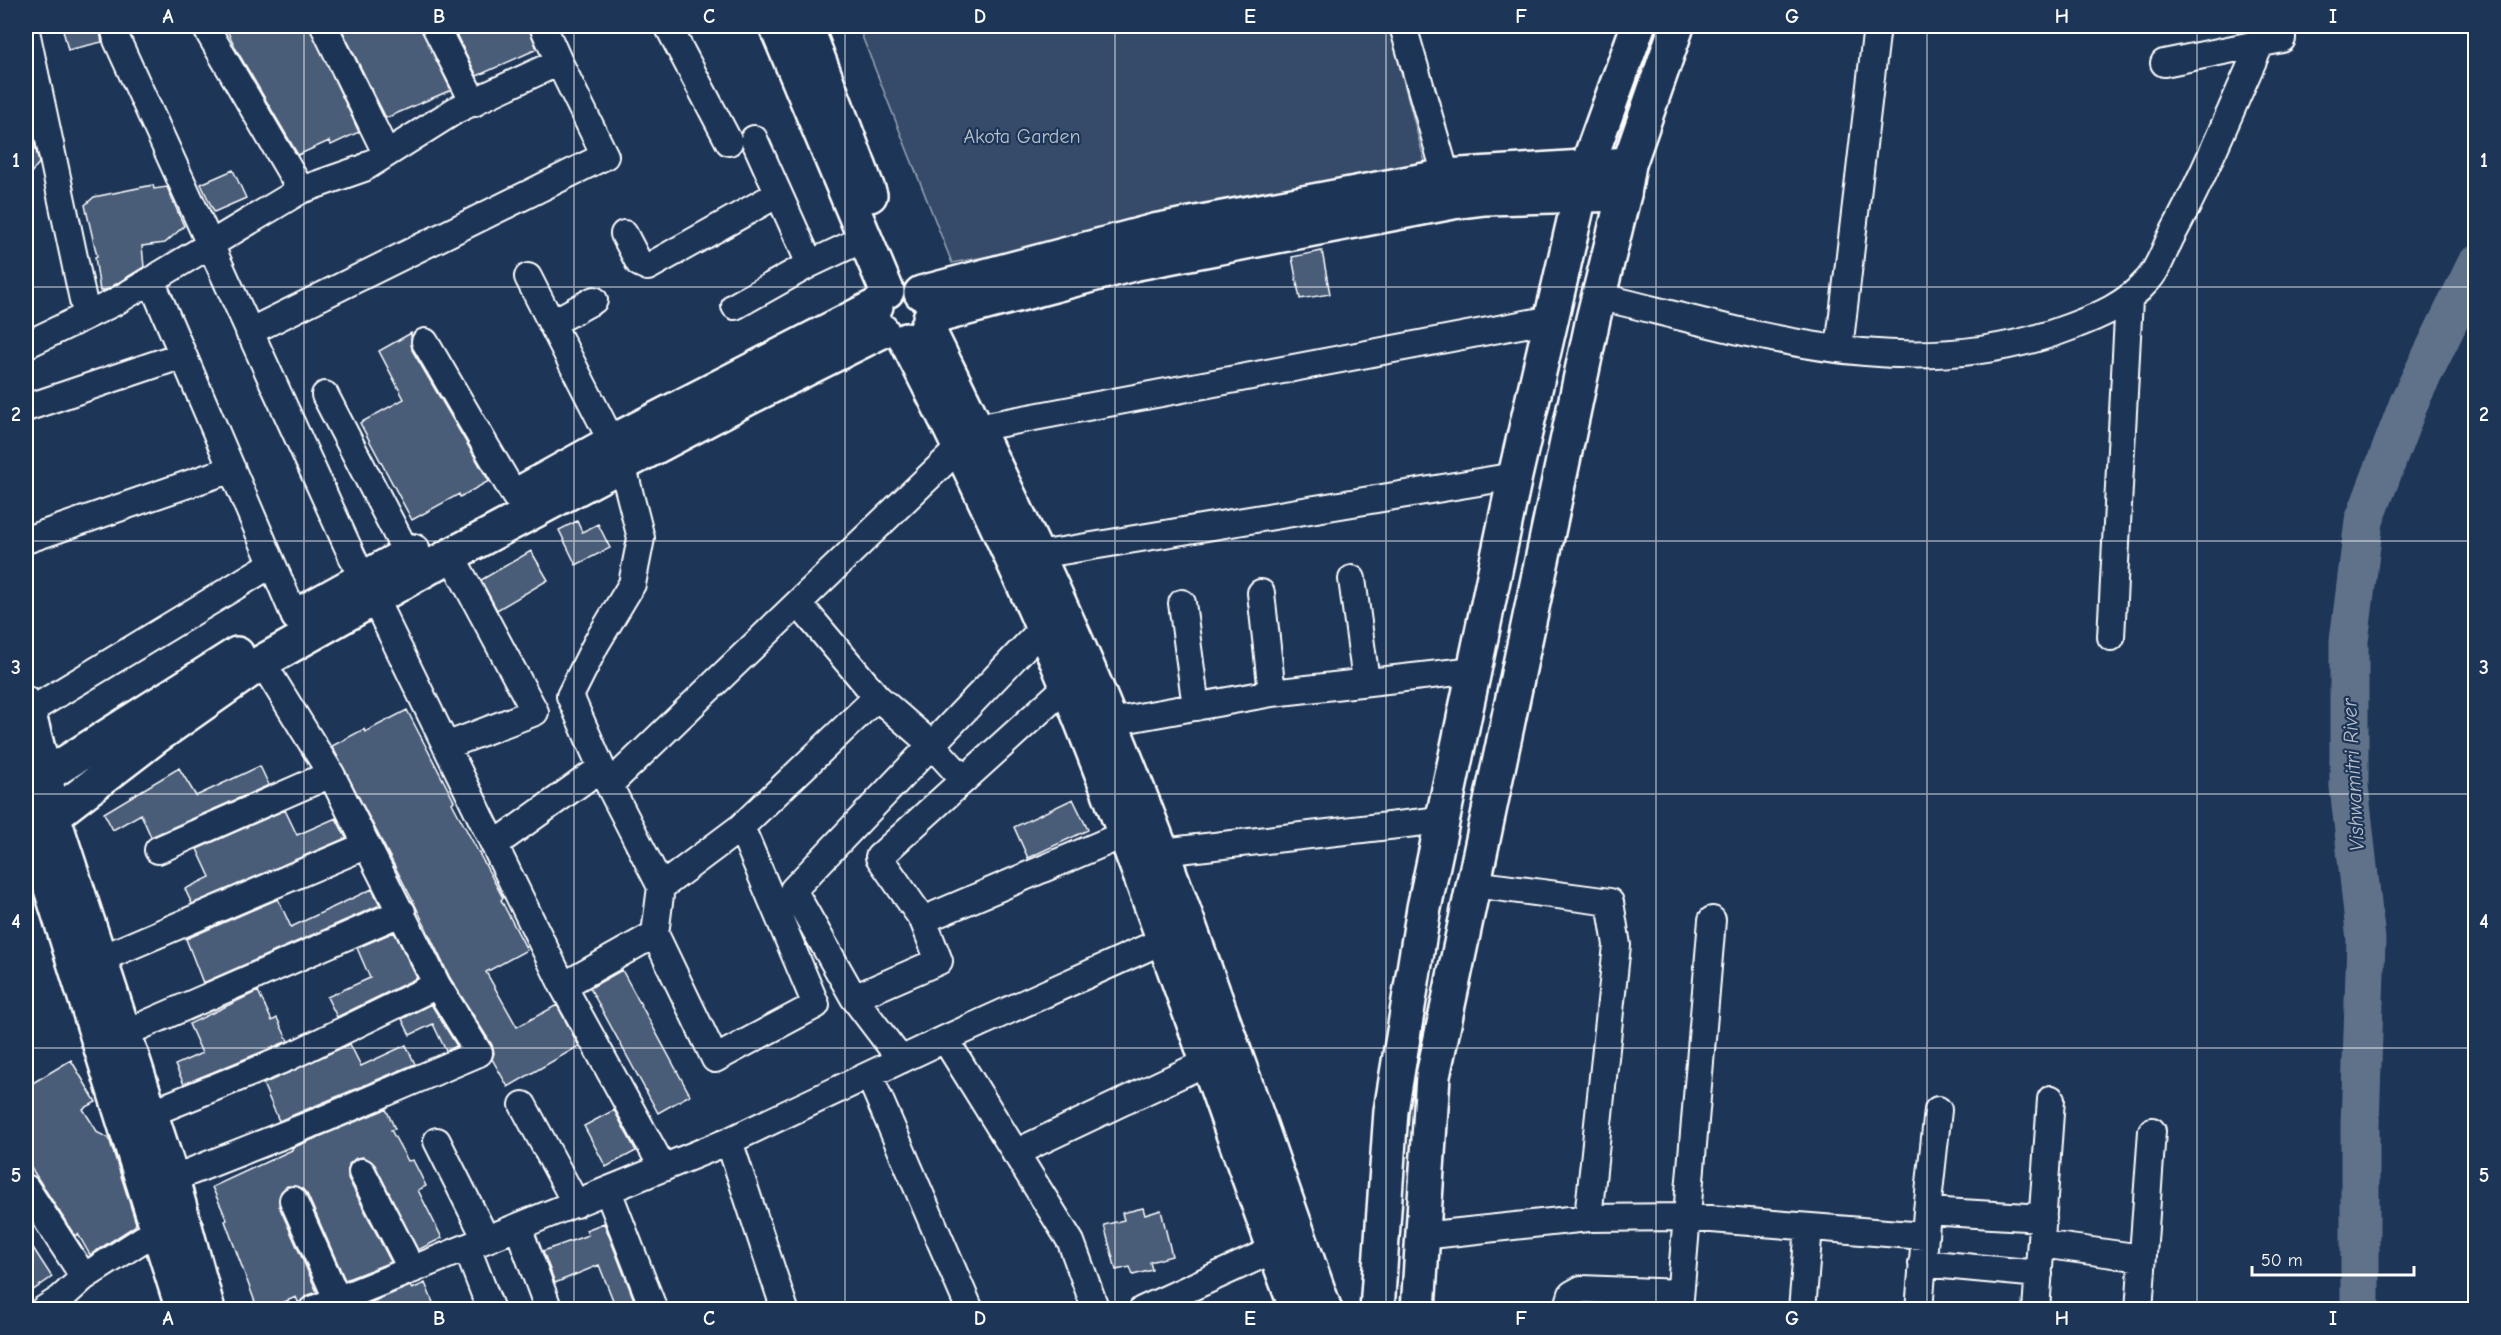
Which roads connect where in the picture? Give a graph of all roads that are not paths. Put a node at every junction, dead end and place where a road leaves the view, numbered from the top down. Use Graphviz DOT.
graph roads {
  1 [pos="114,26"];
  2 [pos="205,26"];
  3 [pos="324,26"];
  4 [pos="435,26"];
  5 [pos="543,26"];
  6 [pos="668,26"];
  7 [pos="776,26"];
  8 [pos="806,26"];
  9 [pos="1403,26"];
  10 [pos="1638,26"];
  11 [pos="1677,26"];
  12 [pos="1877,26"];
  13 [pos="2282,26"];
  14 [pos="26,31"];
  15 [pos="2260,43"];
  16 [pos="559,62"];
  17 [pos="2164,63"];
  18 [pos="474,103"];
  19 [pos="754,139"];
  20 [pos="729,142"];
  21 [pos="386,153"];
  22 [pos="1626,179"];
  23 [pos="1583,181"];
  24 [pos="1450,189"];
  25 [pos="301,190"];
  26 [pos="778,194"];
  27 [pos="624,234"];
  28 [pos="865,238"];
  29 [pos="209,246"];
  30 [pos="810,264"];
  31 [pos="528,277"];
  32 [pos="152,280"];
  33 [pos="1598,296"];
  34 [pos="2129,298"];
  35 [pos="594,300"];
  36 [pos="735,306"];
  37 [pos="904,311"];
  38 [pos="86,314"];
  39 [pos="1552,319"];
  40 [pos="552,323"];
  41 [pos="249,332"];
  42 [pos="426,342"];
  43 [pos="26,345"];
  44 [pos="1839,349"];
  45 [pos="183,355"];
  46 [pos="325,395"];
  47 [pos="26,408"];
  48 [pos="968,438"];
  49 [pos="617,453"];
  50 [pos="232,469"];
  51 [pos="1515,476"];
  52 [pos="515,496"];
  53 [pos="26,540"];
  54 [pos="407,554"];
  55 [pos="451,555"];
  56 [pos="1038,555"];
  57 [pos="272,564"];
  58 [pos="1352,579"];
  59 [pos="368,588"];
  60 [pos="1261,593"];
  61 [pos="798,603"];
  62 [pos="1182,603"];
  63 [pos="295,617"];
  64 [pos="1042,629"];
  65 [pos="2111,637"];
  66 [pos="262,662"];
  67 [pos="1475,670"];
  68 [pos="1366,681"];
  69 [pos="1067,686"];
  70 [pos="1272,693"];
  71 [pos="877,697"];
  72 [pos="1196,707"];
  73 [pos="27,708"];
  74 [pos="1111,722"];
  75 [pos="932,744"];
  76 [pos="446,746"];
  77 [pos="331,774"];
  78 [pos="605,777"];
  79 [pos="964,780"];
  80 [pos="35,782"];
  81 [pos="1441,820"];
  82 [pos="34,821"];
  83 [pos="741,827"];
  84 [pos="1125,834"];
  85 [pos="367,845"];
  86 [pos="494,845"];
  87 [pos="158,850"];
  88 [pos="1162,852"];
  89 [pos="1474,884"];
  90 [pos="661,887"];
  91 [pos="402,912"];
  92 [pos="923,920"];
  93 [pos="1712,920"];
  94 [pos="656,934"];
  95 [pos="1162,941"];
  96 [pos="100,959"];
  97 [pos="437,985"];
  98 [pos="563,986"];
  99 [pos="854,998"];
  100 [pos="123,1035"];
  101 [pos="945,1039"];
  102 [pos="901,1060"];
  103 [pos="1209,1061"];
  104 [pos="869,1075"];
  105 [pos="2051,1099"];
  106 [pos="523,1106"];
  107 [pos="1938,1110"];
  108 [pos="151,1113"];
  109 [pos="2152,1131"];
  110 [pos="437,1141"];
  111 [pos="729,1141"];
  112 [pos="1015,1153"];
  113 [pos="663,1168"];
  114 [pos="362,1172"];
  115 [pos="172,1179"];
  116 [pos="26,1188"];
  117 [pos="608,1191"];
  118 [pos="293,1200"];
  119 [pos="576,1204"];
  120 [pos="1926,1210"];
  121 [pos="1686,1217"];
  122 [pos="1588,1218"];
  123 [pos="2043,1218"];
  124 [pos="170,1222"];
  125 [pos="518,1227"];
  126 [pos="1809,1227"];
  127 [pos="1422,1236"];
  128 [pos="1924,1236"];
  129 [pos="477,1244"];
  130 [pos="2041,1244"];
  131 [pos="1275,1249"];
  132 [pos="2142,1258"];
  133 [pos="1922,1263"];
  134 [pos="412,1270"];
  135 [pos="2039,1274"];
  136 [pos="84,1277"];
  137 [pos="338,1301"];
  138 [pos="1680,1301"];
  139 [pos="43,1310"];
  140 [pos="183,1310"];
  141 [pos="208,1310"];
  142 [pos="312,1310"];
  143 [pos="491,1310"];
  144 [pos="549,1310"];
  145 [pos="654,1310"];
  146 [pos="785,1310"];
  147 [pos="970,1310"];
  148 [pos="1096,1310"];
  149 [pos="1142,1310"];
  150 [pos="1297,1310"];
  151 [pos="1325,1310"];
  152 [pos="1377,1310"];
  153 [pos="1418,1310"];
  154 [pos="1567,1310"];
  155 [pos="1802,1310"];
  156 [pos="1919,1310"];
  157 [pos="2036,1310"];
  158 [pos="2139,1310"];
  1 -- 29 [label="street"];
  2 -- 25 [label="street"];
  3 -- 21 [label="street"];
  4 -- 18 [label="street"];
  5 -- 16 [label="street"];
  6 -- 20 [label="street"];
  7 -- 28 [label="main road"];
  8 -- 37 [label="main road"];
  9 -- 24 [label="street"];
  10 -- 23 [label="main road"];
  11 -- 22 [label="main road"];
  12 -- 44 [label="street"];
  13 -- 15 [label="street"];
  14 -- 38 [label="street"];
  15 -- 17 [label="street"];
  15 -- 34 [label="street"];
  16 -- 18 [label="street"];
  16 -- 41 [label="street"];
  18 -- 21 [label="street"];
  19 -- 26 [label="street"];
  21 -- 25 [label="street"];
  22 -- 23 [label="main road"];
  22 -- 33 [label="main road"];
  23 -- 24 [label="main road"];
  23 -- 39 [label="main road"];
  24 -- 37 [label="main road"];
  25 -- 29 [label="street"];
  26 -- 27 [label="street"];
  26 -- 30 [label="street"];
  28 -- 30 [label="street"];
  28 -- 37 [label="main road"];
  29 -- 32 [label="street"];
  29 -- 41 [label="street"];
  30 -- 36 [label="street"];
  31 -- 40 [label="street"];
  32 -- 38 [label="street"];
  32 -- 45 [label="street"];
  33 -- 44 [label="street"];
  33 -- 89 [label="main road"];
  34 -- 44 [label="street"];
  34 -- 65 [label="street"];
  35 -- 40 [label="street"];
  37 -- 48 [label="main road"];
  37 -- 49 [label="main road"];
  38 -- 43 [label="street"];
  39 -- 48 [label="street"];
  39 -- 51 [label="main road"];
  40 -- 49 [label="street"];
  41 -- 59 [label="street"];
  42 -- 52 [label="street"];
  45 -- 47 [label="street"];
  45 -- 50 [label="street"];
  46 -- 54 [label="street"];
  48 -- 56 [label="main road"];
  48 -- 61 [label="street"];
  48 -- 64 [label="main road"];
  49 -- 52 [label="main road"];
  49 -- 55 [label="main road"];
  49 -- 78 [label="street"];
  50 -- 53 [label="street"];
  50 -- 57 [label="street"];
  51 -- 56 [label="street"];
  51 -- 67 [label="main road"];
  52 -- 54 [label="main road"];
  54 -- 59 [label="main road"];
  55 -- 59 [label="main road"];
  55 -- 76 [label="street"];
  56 -- 74 [label="main road"];
  57 -- 63 [label="street"];
  57 -- 73 [label="street"];
  58 -- 68 [label="street"];
  59 -- 63 [label="main road"];
  59 -- 66 [label="main road"];
  59 -- 76 [label="street"];
  60 -- 70 [label="street"];
  61 -- 71 [label="street"];
  61 -- 78 [label="street"];
  62 -- 72 [label="street"];
  63 -- 80 [label="main road"];
  64 -- 69 [label="main road"];
  64 -- 75 [label="street"];
  66 -- 77 [label="street"];
  66 -- 82 [label="main road"];
  67 -- 68 [label="street"];
  67 -- 81 [label="main road"];
  68 -- 70 [label="street"];
  69 -- 79 [label="street"];
  69 -- 84 [label="main road"];
  70 -- 72 [label="street"];
  71 -- 75 [label="street"];
  71 -- 83 [label="street"];
  72 -- 74 [label="street"];
  73 -- 80 [label="main road"];
  74 -- 88 [label="main road"];
  75 -- 79 [label="street"];
  75 -- 99 [label="street"];
  76 -- 86 [label="street"];
  77 -- 85 [label="street"];
  77 -- 87 [label="street"];
  78 -- 86 [label="street"];
  78 -- 90 [label="street"];
  79 -- 92 [label="street"];
  80 -- 82 [label="main road"];
  81 -- 88 [label="street"];
  81 -- 152 [label="main road"];
  82 -- 96 [label="main road"];
  82 -- 124 [label="main road"];
  83 -- 90 [label="street"];
  83 -- 94 [label="street"];
  84 -- 92 [label="street"];
  84 -- 95 [label="main road"];
  85 -- 91 [label="street"];
  85 -- 96 [label="street"];
  86 -- 98 [label="street"];
  88 -- 151 [label="main road"];
  89 -- 122 [label="street"];
  89 -- 127 [label="main road"];
  90 -- 94 [label="street"];
  91 -- 97 [label="street"];
  91 -- 100 [label="street"];
  92 -- 99 [label="street"];
  93 -- 121 [label="street"];
  94 -- 98 [label="street"];
  95 -- 101 [label="street"];
  95 -- 103 [label="main road"];
  96 -- 100 [label="main road"];
  97 -- 108 [label="street"];
  97 -- 115 [label="street"];
  98 -- 113 [label="street"];
  99 -- 102 [label="street"];
  100 -- 108 [label="main road"];
  101 -- 102 [label="street"];
  101 -- 112 [label="street"];
  102 -- 104 [label="street"];
  103 -- 112 [label="street"];
  103 -- 131 [label="main road"];
  104 -- 111 [label="street"];
  104 -- 147 [label="street"];
  105 -- 123 [label="street"];
  106 -- 119 [label="street"];
  107 -- 120 [label="street"];
  108 -- 115 [label="main road"];
  109 -- 132 [label="street"];
  110 -- 129 [label="street"];
  111 -- 113 [label="street"];
  111 -- 146 [label="street"];
  112 -- 148 [label="street"];
  113 -- 117 [label="street"];
  114 -- 134 [label="street"];
  115 -- 124 [label="main road"];
  116 -- 136 [label="street"];
  117 -- 119 [label="street"];
  117 -- 145 [label="street"];
  118 -- 137 [label="street"];
  119 -- 125 [label="street"];
  120 -- 123 [label="street"];
  120 -- 128 [label="street"];
  121 -- 122 [label="street"];
  121 -- 126 [label="street"];
  121 -- 138 [label="street"];
  122 -- 127 [label="street"];
  123 -- 130 [label="street"];
  124 -- 136 [label="street"];
  124 -- 140 [label="main road"];
  124 -- 141 [label="main road"];
  125 -- 129 [label="street"];
  125 -- 144 [label="street"];
  126 -- 128 [label="street"];
  126 -- 155 [label="street"];
  127 -- 153 [label="main road"];
  128 -- 133 [label="street"];
  129 -- 134 [label="street"];
  129 -- 143 [label="street"];
  130 -- 132 [label="street"];
  130 -- 135 [label="street"];
  131 -- 149 [label="street"];
  131 -- 150 [label="main road"];
  132 -- 158 [label="street"];
  133 -- 135 [label="street"];
  133 -- 156 [label="street"];
  134 -- 137 [label="street"];
  135 -- 157 [label="street"];
  136 -- 139 [label="street"];
  137 -- 142 [label="street"];
  138 -- 154 [label="street"];
}
